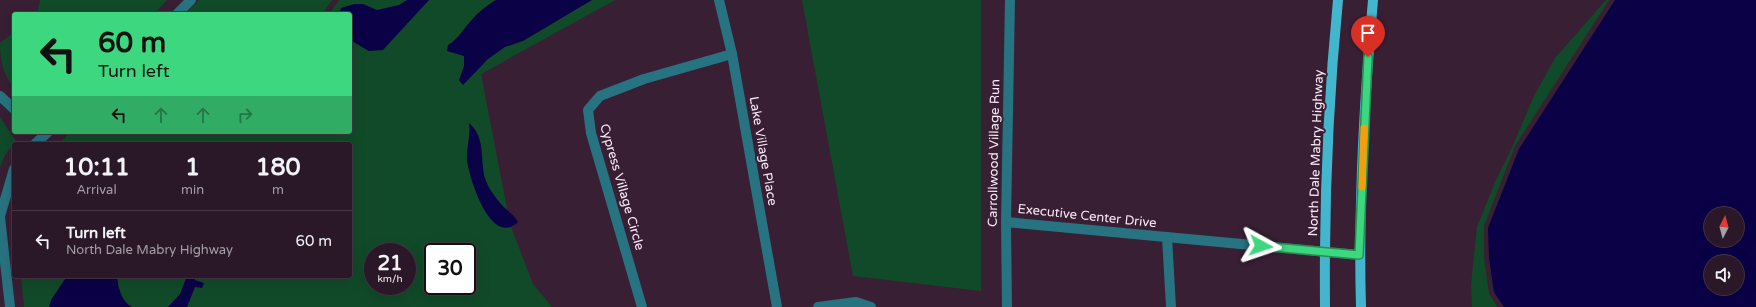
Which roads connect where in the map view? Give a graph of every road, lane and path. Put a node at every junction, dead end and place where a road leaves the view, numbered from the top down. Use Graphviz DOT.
graph roads {
  1 [pos="191,0"];
  2 [pos="718,0"];
  3 [pos="1010,0"];
  4 [pos="1338,0"];
  5 [pos="1374,0"];
  6 [pos="179,12"];
  7 [pos="732,54"];
  8 [pos="0,96"];
  9 [pos="12,107"];
  10 [pos="43,134"];
  11 [pos="37,142"];
  12 [pos="12,177"];
  13 [pos="0,216"];
  14 [pos="1006,222"];
  15 [pos="1166,237"];
  16 [pos="1324,252"];
  17 [pos="1359,255"];
  18 [pos="10,307"];
  19 [pos="642,307"];
  20 [pos="777,307"];
  21 [pos="818,307"];
  22 [pos="871,307"];
  23 [pos="1007,307"];
  24 [pos="1171,307"];
  25 [pos="1325,307"];
  26 [pos="1360,307"];
  1 -- 6 [label="street"];
  2 -- 7 [label="street, Lake Village Place"];
  3 -- 14 [label="street, Carrollwood Village Run"];
  4 -- 16 [label="main road, North Dale Mabry Highway"];
  5 -- 17 [label="main road"];
  7 -- 19 [label="street, Cypress Village Circle"];
  7 -- 20 [label="street, Lake Village Place"];
  8 -- 9 [label="street"];
  10 -- 11 [label="street"];
  12 -- 13 [label="street"];
  13 -- 18 [label="street"];
  14 -- 15 [label="street, Executive Center Drive"];
  14 -- 23 [label="street, Carrollwood Village Run"];
  15 -- 16 [label="street, Executive Center Drive"];
  15 -- 24 [label="street, Executive Center Drive"];
  16 -- 17 [label="street, Executive Center Drive"];
  16 -- 25 [label="main road, North Dale Mabry Highway"];
  17 -- 26 [label="main road"];
  21 -- 22 [label="street"];
}
